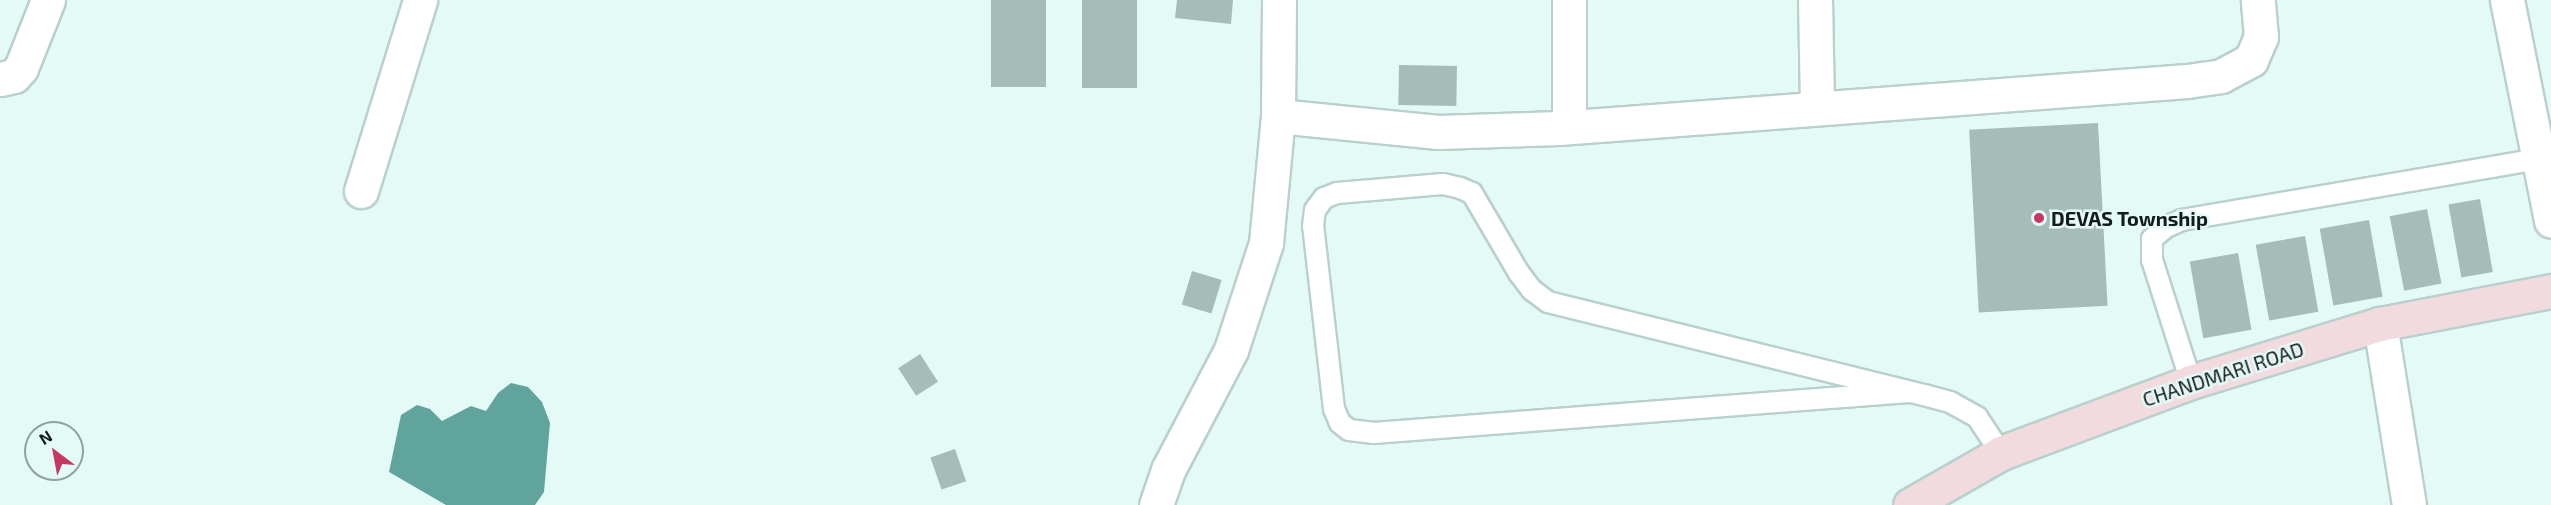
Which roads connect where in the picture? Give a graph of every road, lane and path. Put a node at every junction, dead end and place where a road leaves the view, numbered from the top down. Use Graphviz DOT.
graph roads {
  1 [pos="48,0"];
  2 [pos="420,0"];
  3 [pos="1280,0"];
  4 [pos="1569,0"];
  5 [pos="1815,0"];
  6 [pos="2258,0"];
  7 [pos="2507,0"];
  8 [pos="0,79"];
  9 [pos="1817,108"];
  10 [pos="1278,116"];
  11 [pos="1569,127"];
  12 [pos="2537,159"];
  13 [pos="361,191"];
  14 [pos="2551,221"];
  15 [pos="2551,291"];
  16 [pos="2380,324"];
  17 [pos="2191,382"];
  18 [pos="1909,392"];
  19 [pos="2001,453"];
  20 [pos="1156,505"];
  21 [pos="1911,505"];
  22 [pos="2409,505"];
  1 -- 8 [label="street"];
  2 -- 13 [label="street"];
  3 -- 10 [label="street"];
  4 -- 11 [label="street"];
  5 -- 9 [label="street"];
  6 -- 9 [label="street"];
  7 -- 12 [label="street"];
  9 -- 11 [label="street"];
  10 -- 11 [label="street"];
  10 -- 20 [label="street"];
  12 -- 14 [label="street"];
  12 -- 17 [label="lane"];
  15 -- 16 [label="street, CHANDMARI ROAD"];
  16 -- 17 [label="street, CHANDMARI ROAD"];
  16 -- 22 [label="street"];
  17 -- 19 [label="street, CHANDMARI ROAD"];
  18 -- 18 [label="lane"];
  18 -- 19 [label="lane"];
  19 -- 21 [label="street, CHANDMARI ROAD"];
}
